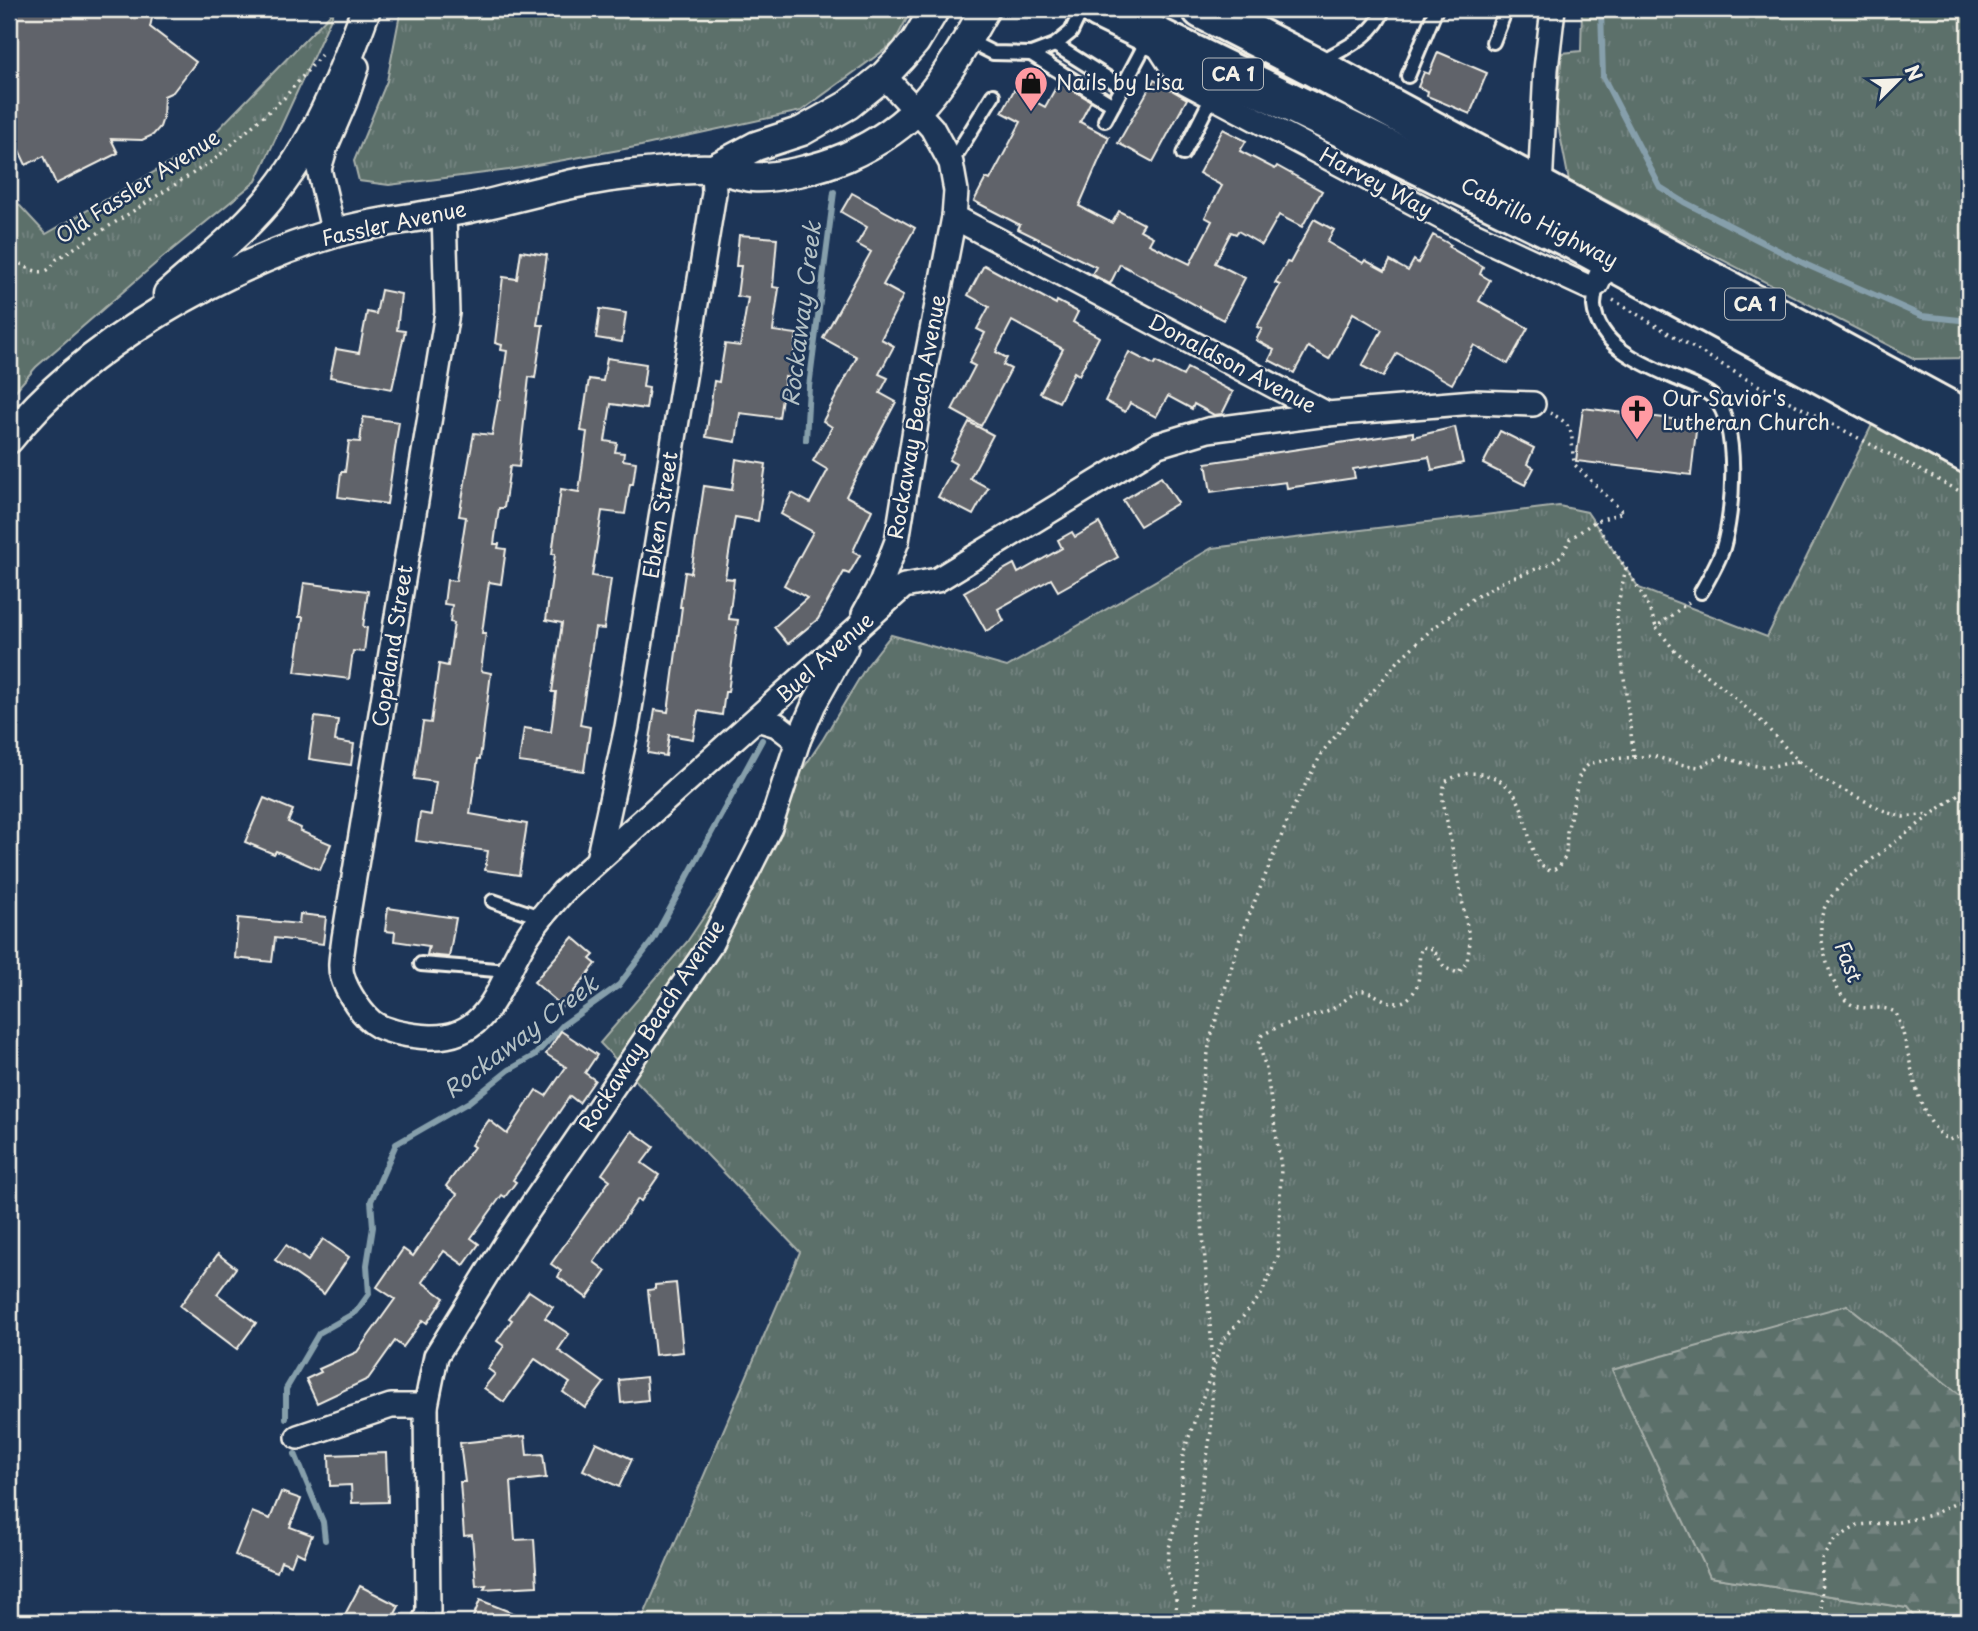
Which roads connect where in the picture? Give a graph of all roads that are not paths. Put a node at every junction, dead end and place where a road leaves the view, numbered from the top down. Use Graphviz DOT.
graph roads {
  1 [pos="367,9"];
  2 [pos="936,9"];
  3 [pos="985,9"];
  4 [pos="1082,9"];
  5 [pos="1099,9"];
  6 [pos="1202,9"];
  7 [pos="1383,9"];
  8 [pos="1436,9"];
  9 [pos="1506,9"];
  10 [pos="1553,9"];
  11 [pos="1150,34"];
  12 [pos="967,40"];
  13 [pos="1493,42"];
  14 [pos="1055,45"];
  15 [pos="1031,54"];
  16 [pos="1314,66"];
  17 [pos="884,76"];
  18 [pos="1408,76"];
  19 [pos="1122,87"];
  20 [pos="993,95"];
  21 [pos="1212,97"];
  22 [pos="1112,105"];
  23 [pos="917,112"];
  24 [pos="1105,120"];
  25 [pos="1183,154"];
  26 [pos="951,163"];
  27 [pos="713,169"];
  28 [pos="1539,188"];
  29 [pos="444,213"];
  30 [pos="954,217"];
  31 [pos="334,234"];
  32 [pos="1603,271"];
  33 [pos="102,351"];
  34 [pos="1533,404"];
  35 [pos="1327,414"];
  36 [pos="1969,421"];
  37 [pos="9,439"];
  38 [pos="1969,454"];
  39 [pos="1702,592"];
  40 [pos="853,633"];
  41 [pos="757,719"];
  42 [pos="797,741"];
  43 [pos="598,860"];
  44 [pos="493,901"];
  45 [pos="540,917"];
  46 [pos="421,964"];
  47 [pos="509,971"];
  48 [pos="416,1036"];
  49 [pos="426,1406"];
  50 [pos="298,1437"];
  51 [pos="424,1622"];
  1 -- 31 [label="street"];
  1 -- 33 [label="street"];
  2 -- 17 [label="street, Fassler Avenue"];
  3 -- 12 [label="street, Fassler Avenue"];
  4 -- 14 [label="lane"];
  5 -- 11 [label="highway, Cabrillo Highway / CA 1"];
  6 -- 16 [label="highway, Cabrillo Highway / CA 1"];
  7 -- 16 [label="lane"];
  8 -- 18 [label="lane"];
  9 -- 13 [label="lane"];
  10 -- 28 [label="street"];
  11 -- 19 [label="lane"];
  11 -- 21 [label="street, Harvey Way"];
  11 -- 32 [label="highway, Cabrillo Highway / CA 1"];
  12 -- 15 [label="lane"];
  12 -- 23 [label="street, Fassler Avenue"];
  14 -- 15 [label="lane"];
  14 -- 19 [label="lane"];
  15 -- 22 [label="lane"];
  16 -- 28 [label="highway, Cabrillo Highway / CA 1"];
  17 -- 23 [label="street, Rockaway Beach Avenue"];
  17 -- 27 [label="street, Fassler Avenue"];
  19 -- 22 [label="lane"];
  20 -- 26 [label="lane"];
  21 -- 25 [label="lane"];
  21 -- 32 [label="street, Harvey Way"];
  22 -- 24 [label="lane"];
  23 -- 26 [label="street, Rockaway Beach Avenue"];
  23 -- 27 [label="street, Fassler Avenue"];
  26 -- 30 [label="street, Rockaway Beach Avenue"];
  27 -- 29 [label="street, Fassler Avenue"];
  27 -- 43 [label="street, Ebken Street"];
  28 -- 36 [label="highway, Cabrillo Highway / CA 1"];
  29 -- 31 [label="street, Fassler Avenue"];
  29 -- 48 [label="street, Copeland Street"];
  30 -- 35 [label="street, Donaldson Avenue"];
  30 -- 40 [label="street, Rockaway Beach Avenue"];
  31 -- 33 [label="street, Fassler Avenue"];
  32 -- 38 [label="highway, Cabrillo Highway / CA 1"];
  32 -- 39 [label="lane"];
  33 -- 37 [label="street, Fassler Avenue"];
  34 -- 35 [label="street, Donaldson Avenue"];
  35 -- 40 [label="street, Buel Avenue"];
  40 -- 41 [label="street, Buel Avenue"];
  40 -- 42 [label="street, Rockaway Beach Avenue"];
  41 -- 42 [label="street"];
  41 -- 43 [label="street, Buel Avenue"];
  42 -- 49 [label="street, Rockaway Beach Avenue"];
  43 -- 45 [label="street, Buel Avenue"];
  44 -- 45 [label="lane"];
  45 -- 47 [label="street, Buel Avenue"];
  46 -- 47 [label="lane"];
  47 -- 48 [label="street, Buel Avenue"];
  49 -- 50 [label="street"];
  49 -- 51 [label="street, Rockaway Beach Avenue"];
}
